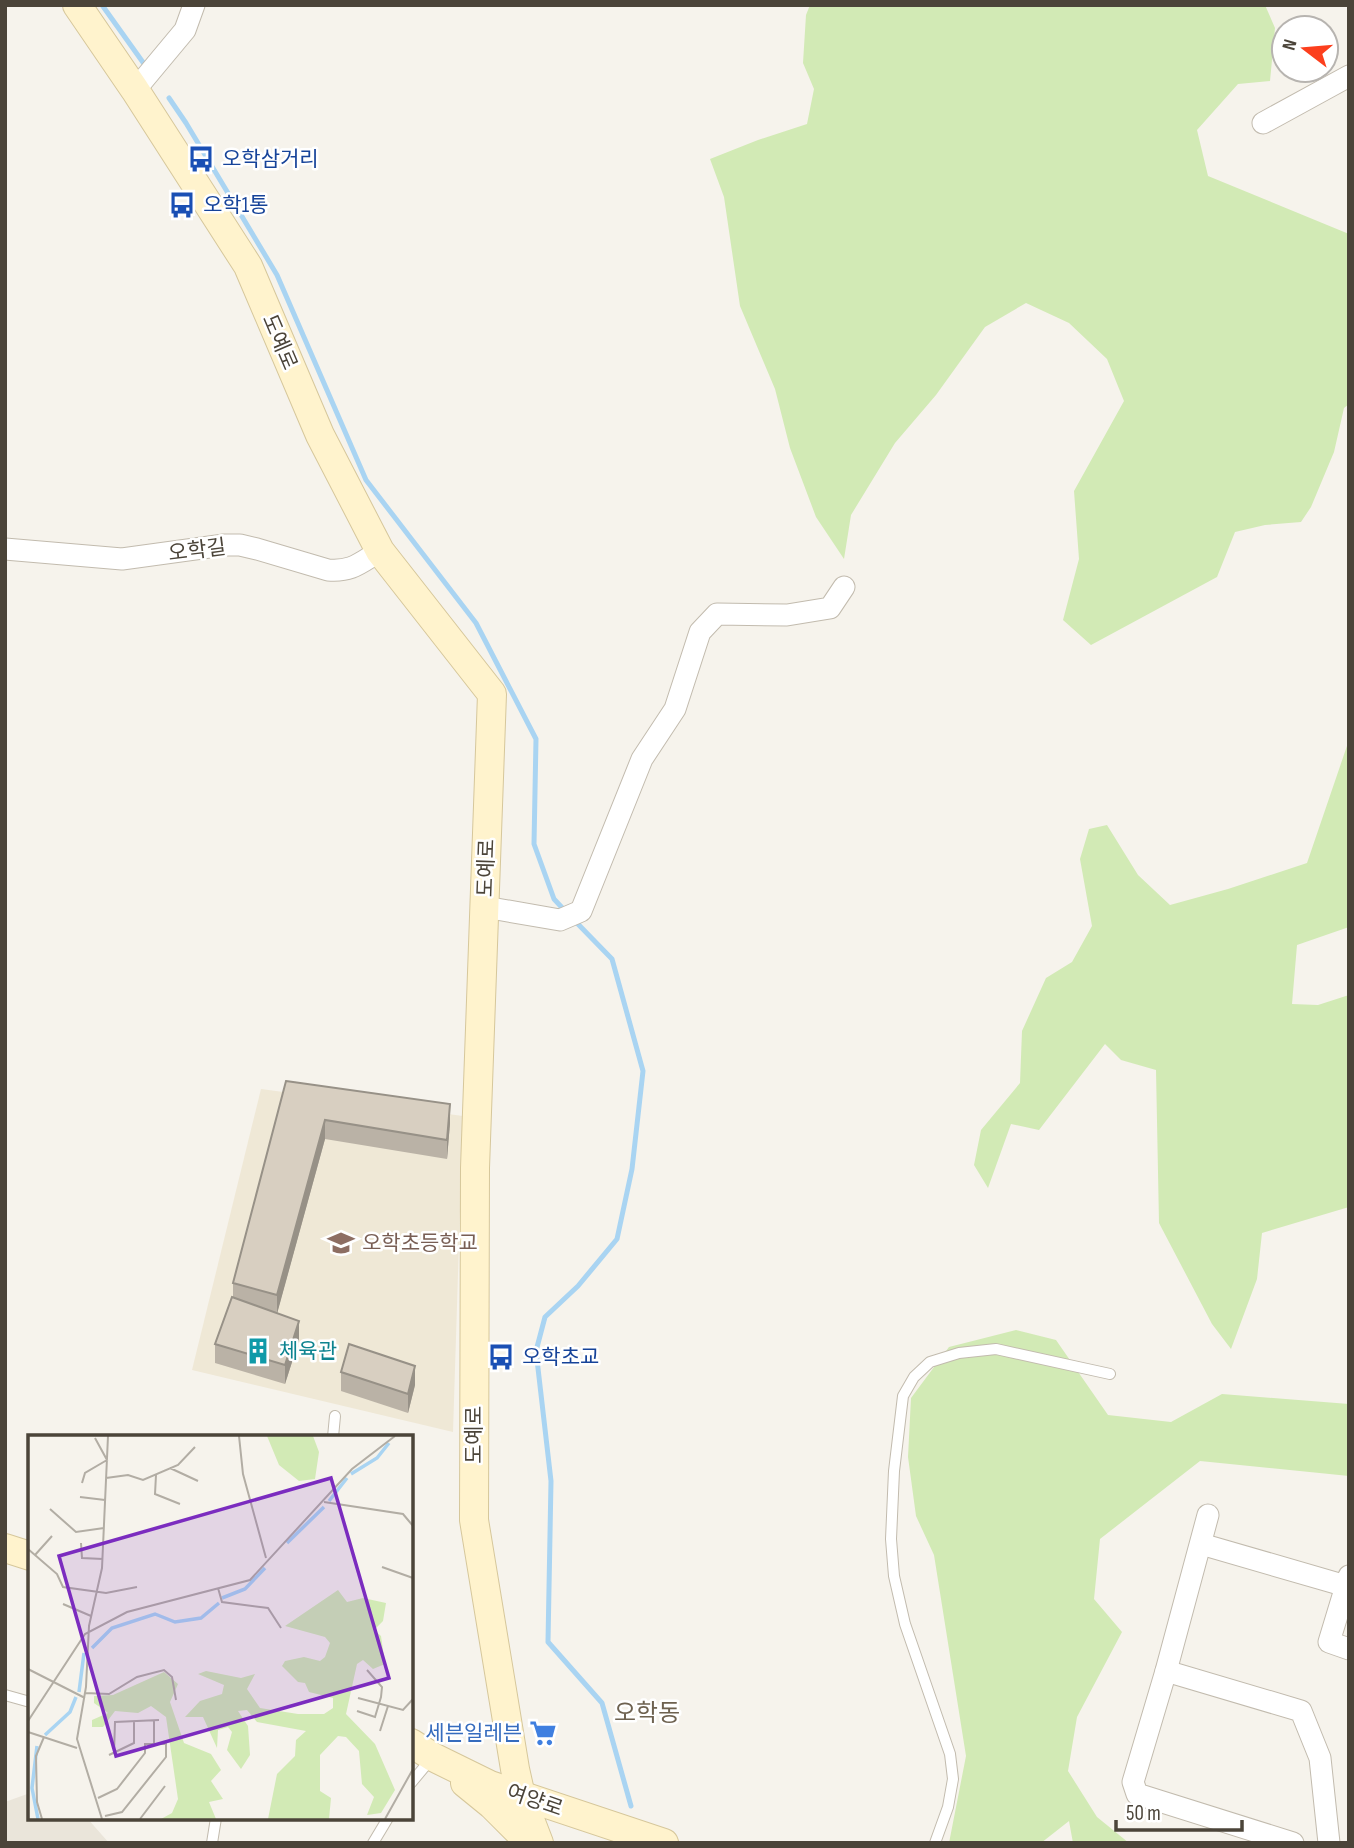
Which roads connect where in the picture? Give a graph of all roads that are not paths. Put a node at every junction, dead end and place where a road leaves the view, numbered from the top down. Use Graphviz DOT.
graph roads {
  1 [pos="77,5"];
  2 [pos="194,5"];
  3 [pos="1349,76"];
  4 [pos="135,90"];
  5 [pos="1263,123"];
  6 [pos="5,549"];
  7 [pos="380,551"];
  8 [pos="844,587"];
  9 [pos="485,907"];
  10 [pos="1110,1374"];
  11 [pos="335,1416"];
  12 [pos="333,1435"];
  13 [pos="1208,1515"];
  14 [pos="1201,1544"];
  15 [pos="5,1548"];
  16 [pos="28,1555"];
  17 [pos="1347,1581"];
  18 [pos="1349,1648"];
  19 [pos="1166,1671"];
  20 [pos="5,1695"];
  21 [pos="28,1701"];
  22 [pos="508,1719"];
  23 [pos="422,1750"];
  24 [pos="413,1777"];
  25 [pos="521,1796"];
  26 [pos="216,1820"];
  27 [pos="387,1820"];
  28 [pos="630,1832"];
  29 [pos="212,1843"];
  30 [pos="373,1843"];
  31 [pos="530,1843"];
  32 [pos="539,1843"];
  33 [pos="589,1843"];
  34 [pos="664,1843"];
  35 [pos="935,1843"];
  36 [pos="1293,1843"];
  37 [pos="1329,1843"];
  1 -- 4 [label="street, 도예로"];
  2 -- 4 [label="street"];
  3 -- 5 [label="street"];
  4 -- 7 [label="street, 도예로"];
  6 -- 7 [label="street, 오학길"];
  7 -- 9 [label="street, 도예로"];
  8 -- 9 [label="street"];
  9 -- 22 [label="street, 도예로"];
  10 -- 35 [label="lane"];
  11 -- 12 [label="lane"];
  13 -- 14 [label="street"];
  14 -- 17 [label="street"];
  14 -- 19 [label="street"];
  15 -- 16 [label="street"];
  17 -- 18 [label="street"];
  19 -- 36 [label="street"];
  19 -- 37 [label="street"];
  20 -- 21 [label="lane"];
  22 -- 23 [label="street"];
  22 -- 25 [label="street, 도예로"];
  23 -- 24 [label="lane"];
  23 -- 25 [label="street, 여양로"];
  23 -- 31 [label="street"];
  25 -- 28 [label="street, 여양로"];
  25 -- 32 [label="street, 도예로"];
  26 -- 29 [label="lane"];
  27 -- 30 [label="lane"];
  28 -- 33 [label="street"];
  28 -- 34 [label="street, 여양로"];
}
